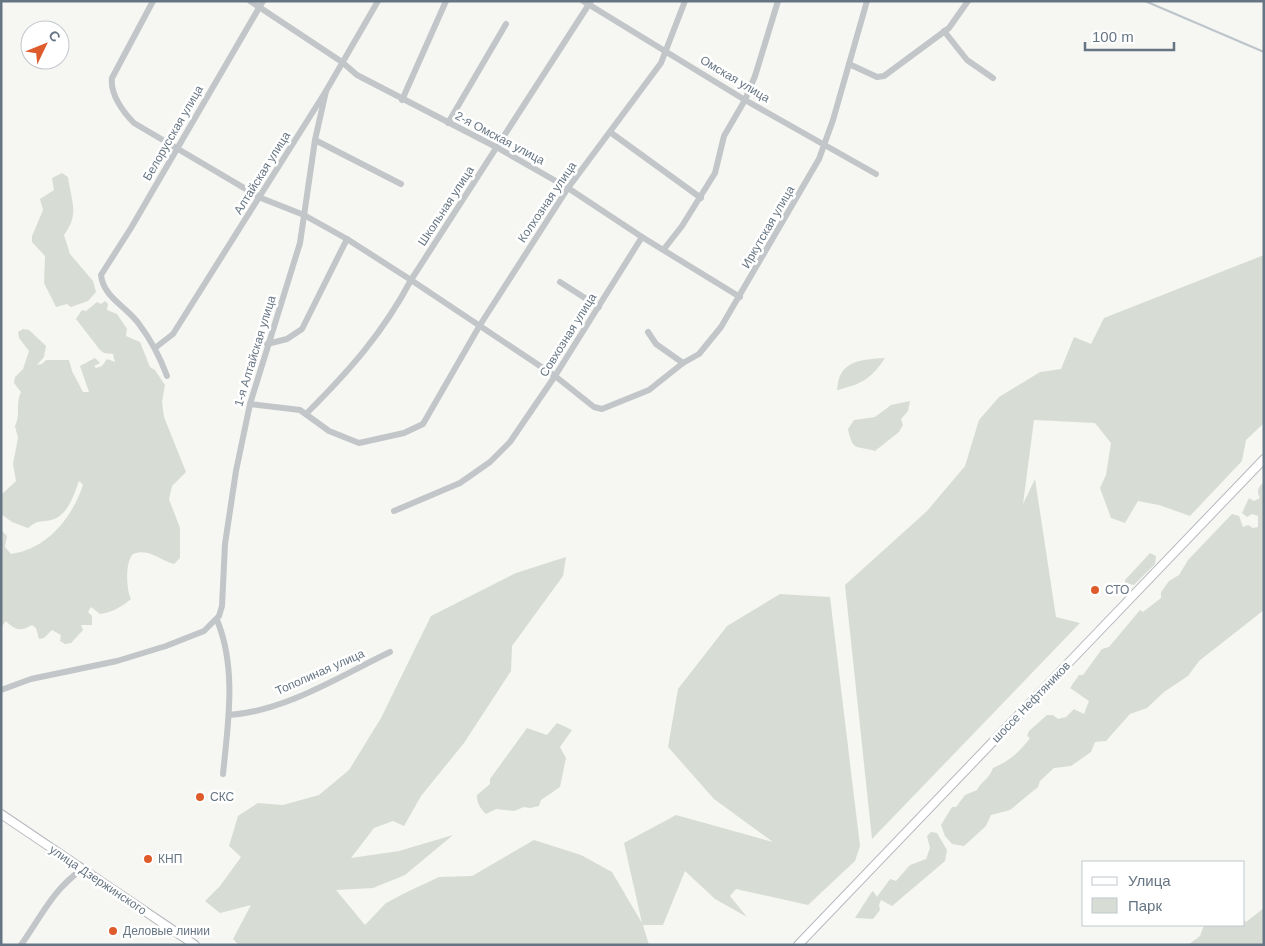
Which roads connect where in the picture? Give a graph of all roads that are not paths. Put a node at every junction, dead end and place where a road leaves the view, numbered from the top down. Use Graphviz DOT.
graph roads {
  1 [pos="153,1"];
  2 [pos="250,1"];
  3 [pos="378,1"];
  4 [pos="446,1"];
  5 [pos="685,1"];
  6 [pos="778,1"];
  7 [pos="867,1"];
  8 [pos="968,1"];
  9 [pos="588,3"];
  10 [pos="261,4"];
  11 [pos="506,24"];
  12 [pos="944,31"];
  13 [pos="668,51"];
  14 [pos="342,62"];
  15 [pos="849,64"];
  16 [pos="993,78"];
  17 [pos="326,91"];
  18 [pos="402,100"];
  19 [pos="745,100"];
  20 [pos="448,122"];
  21 [pos="610,132"];
  22 [pos="315,140"];
  23 [pos="824,144"];
  24 [pos="498,148"];
  25 [pos="177,149"];
  26 [pos="876,174"];
  27 [pos="401,184"];
  28 [pos="568,188"];
  29 [pos="261,198"];
  30 [pos="700,198"];
  31 [pos="304,215"];
  32 [pos="642,237"];
  33 [pos="347,239"];
  34 [pos="664,249"];
  35 [pos="411,280"];
  36 [pos="560,282"];
  37 [pos="740,297"];
  38 [pos="599,307"];
  39 [pos="480,325"];
  40 [pos="648,332"];
  41 [pos="267,344"];
  42 [pos="155,348"];
  43 [pos="683,363"];
  44 [pos="167,376"];
  45 [pos="555,376"];
  46 [pos="250,404"];
  47 [pos="307,413"];
  48 [pos="1264,459"];
  49 [pos="394,511"];
  50 [pos="217,620"];
  51 [pos="390,652"];
  52 [pos="1,690"];
  53 [pos="229,715"];
  54 [pos="223,774"];
  55 [pos="1,814"];
  56 [pos="82,869"];
  57 [pos="21,945"];
  58 [pos="195,945"];
  59 [pos="798,945"];
  1 -- 25 [label="street"];
  2 -- 10 [label="street, 2-я Омская улица"];
  3 -- 14 [label="street, Алтайская улица"];
  4 -- 18 [label="street"];
  5 -- 13 [label="street, Колхозная улица"];
  6 -- 19 [label="street"];
  7 -- 15 [label="street, Иркутская улица"];
  8 -- 12 [label="street"];
  9 -- 13 [label="street, Омская улица"];
  9 -- 24 [label="street, Школьная улица"];
  10 -- 14 [label="street, 2-я Омская улица"];
  10 -- 25 [label="street, Белорусская улица"];
  11 -- 20 [label="street"];
  12 -- 15 [label="street"];
  12 -- 16 [label="street"];
  13 -- 19 [label="street, Омская улица"];
  13 -- 21 [label="street, Колхозная улица"];
  14 -- 17 [label="street, Алтайская улица"];
  14 -- 18 [label="street, 2-я Омская улица"];
  15 -- 23 [label="street, Иркутская улица"];
  17 -- 22 [label="street, 1-я Алтайская улица"];
  17 -- 29 [label="street, Алтайская улица"];
  18 -- 20 [label="street, 2-я Омская улица"];
  19 -- 23 [label="street, Омская улица"];
  19 -- 30 [label="street"];
  20 -- 24 [label="street, 2-я Омская улица"];
  21 -- 28 [label="street, Колхозная улица"];
  21 -- 30 [label="street"];
  22 -- 27 [label="street"];
  22 -- 31 [label="street, 1-я Алтайская улица"];
  23 -- 26 [label="street, Омская улица"];
  23 -- 37 [label="street, Иркутская улица"];
  24 -- 28 [label="street, 2-я Омская улица"];
  24 -- 35 [label="street, Школьная улица"];
  25 -- 29 [label="street"];
  25 -- 42 [label="street, Белорусская улица"];
  28 -- 32 [label="street, 2-я Омская улица"];
  28 -- 39 [label="street, Колхозная улица"];
  29 -- 31 [label="street"];
  29 -- 42 [label="street, Алтайская улица"];
  30 -- 34 [label="street"];
  31 -- 33 [label="street"];
  31 -- 41 [label="street, 1-я Алтайская улица"];
  32 -- 34 [label="street, 2-я Омская улица"];
  32 -- 38 [label="street, Совхозная улица"];
  33 -- 35 [label="street"];
  33 -- 41 [label="street"];
  34 -- 37 [label="street, 2-я Омская улица"];
  35 -- 39 [label="street"];
  35 -- 47 [label="street, Школьная улица"];
  36 -- 38 [label="street"];
  37 -- 43 [label="street, Иркутская улица"];
  38 -- 45 [label="street, Совхозная улица"];
  39 -- 45 [label="street"];
  39 -- 47 [label="street, Колхозная улица"];
  40 -- 43 [label="street"];
  41 -- 46 [label="street, 1-я Алтайская улица"];
  42 -- 44 [label="street"];
  43 -- 45 [label="street, Иркутская улица"];
  45 -- 49 [label="street, Совхозная улица"];
  46 -- 47 [label="street"];
  46 -- 50 [label="street, 1-я Алтайская улица"];
  48 -- 59 [label="main road, шоссе Нефтяников"];
  50 -- 52 [label="street"];
  50 -- 53 [label="street"];
  51 -- 53 [label="street, Тополиная улица"];
  53 -- 54 [label="street"];
  55 -- 56 [label="main road, улица Дзержинского"];
  56 -- 57 [label="street"];
  56 -- 58 [label="main road, улица Дзержинского"];
}
